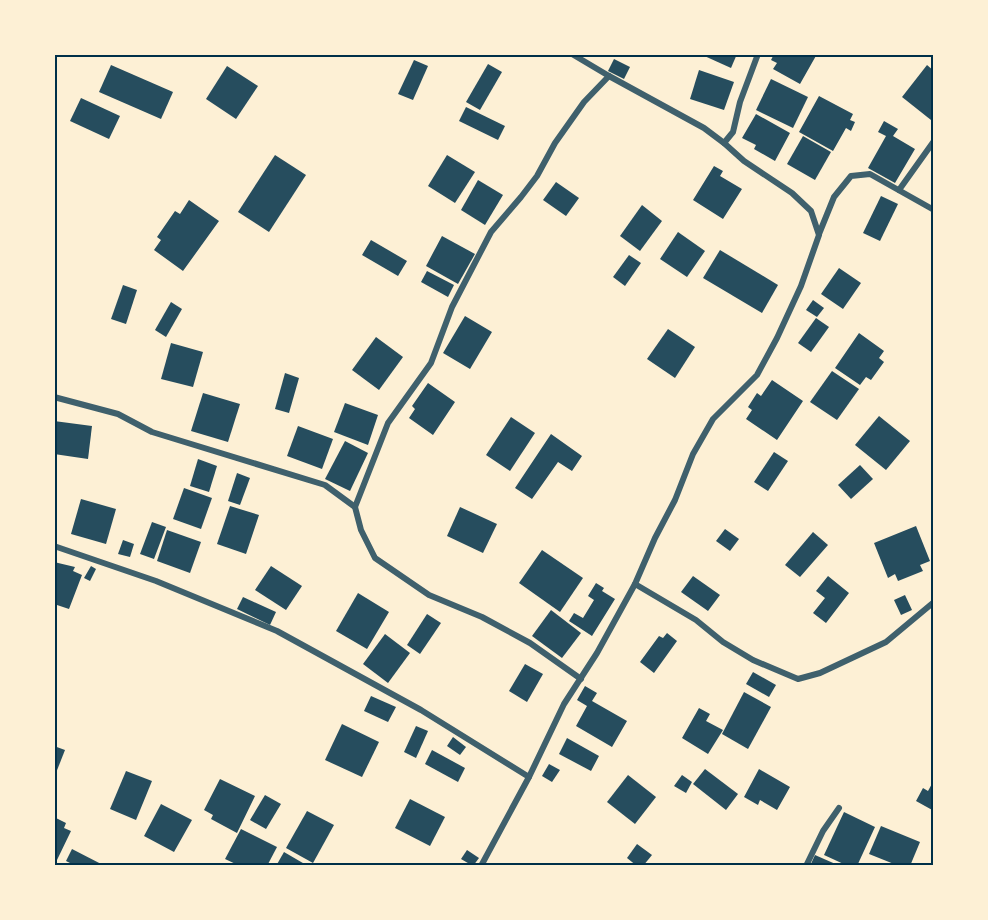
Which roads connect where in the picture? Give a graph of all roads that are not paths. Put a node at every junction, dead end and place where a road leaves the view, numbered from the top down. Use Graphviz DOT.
graph roads {
  1 [pos="572,54"];
  2 [pos="758,54"];
  3 [pos="609,76"];
  4 [pos="934,141"];
  5 [pos="724,143"];
  6 [pos="899,190"];
  7 [pos="934,210"];
  8 [pos="819,235"];
  9 [pos="54,397"];
  10 [pos="355,507"];
  11 [pos="54,546"];
  12 [pos="635,584"];
  13 [pos="934,602"];
  14 [pos="581,679"];
  15 [pos="528,777"];
  16 [pos="839,808"];
  17 [pos="481,866"];
  18 [pos="806,866"];
  1 -- 3 [label="street"];
  2 -- 5 [label="street"];
  3 -- 5 [label="street"];
  3 -- 10 [label="street"];
  4 -- 6 [label="street"];
  5 -- 8 [label="street"];
  6 -- 7 [label="street"];
  6 -- 8 [label="street"];
  8 -- 12 [label="street"];
  9 -- 10 [label="street"];
  10 -- 14 [label="street"];
  11 -- 15 [label="street"];
  12 -- 13 [label="street"];
  12 -- 14 [label="street"];
  14 -- 15 [label="street"];
  15 -- 17 [label="street"];
  16 -- 18 [label="street"];
}
